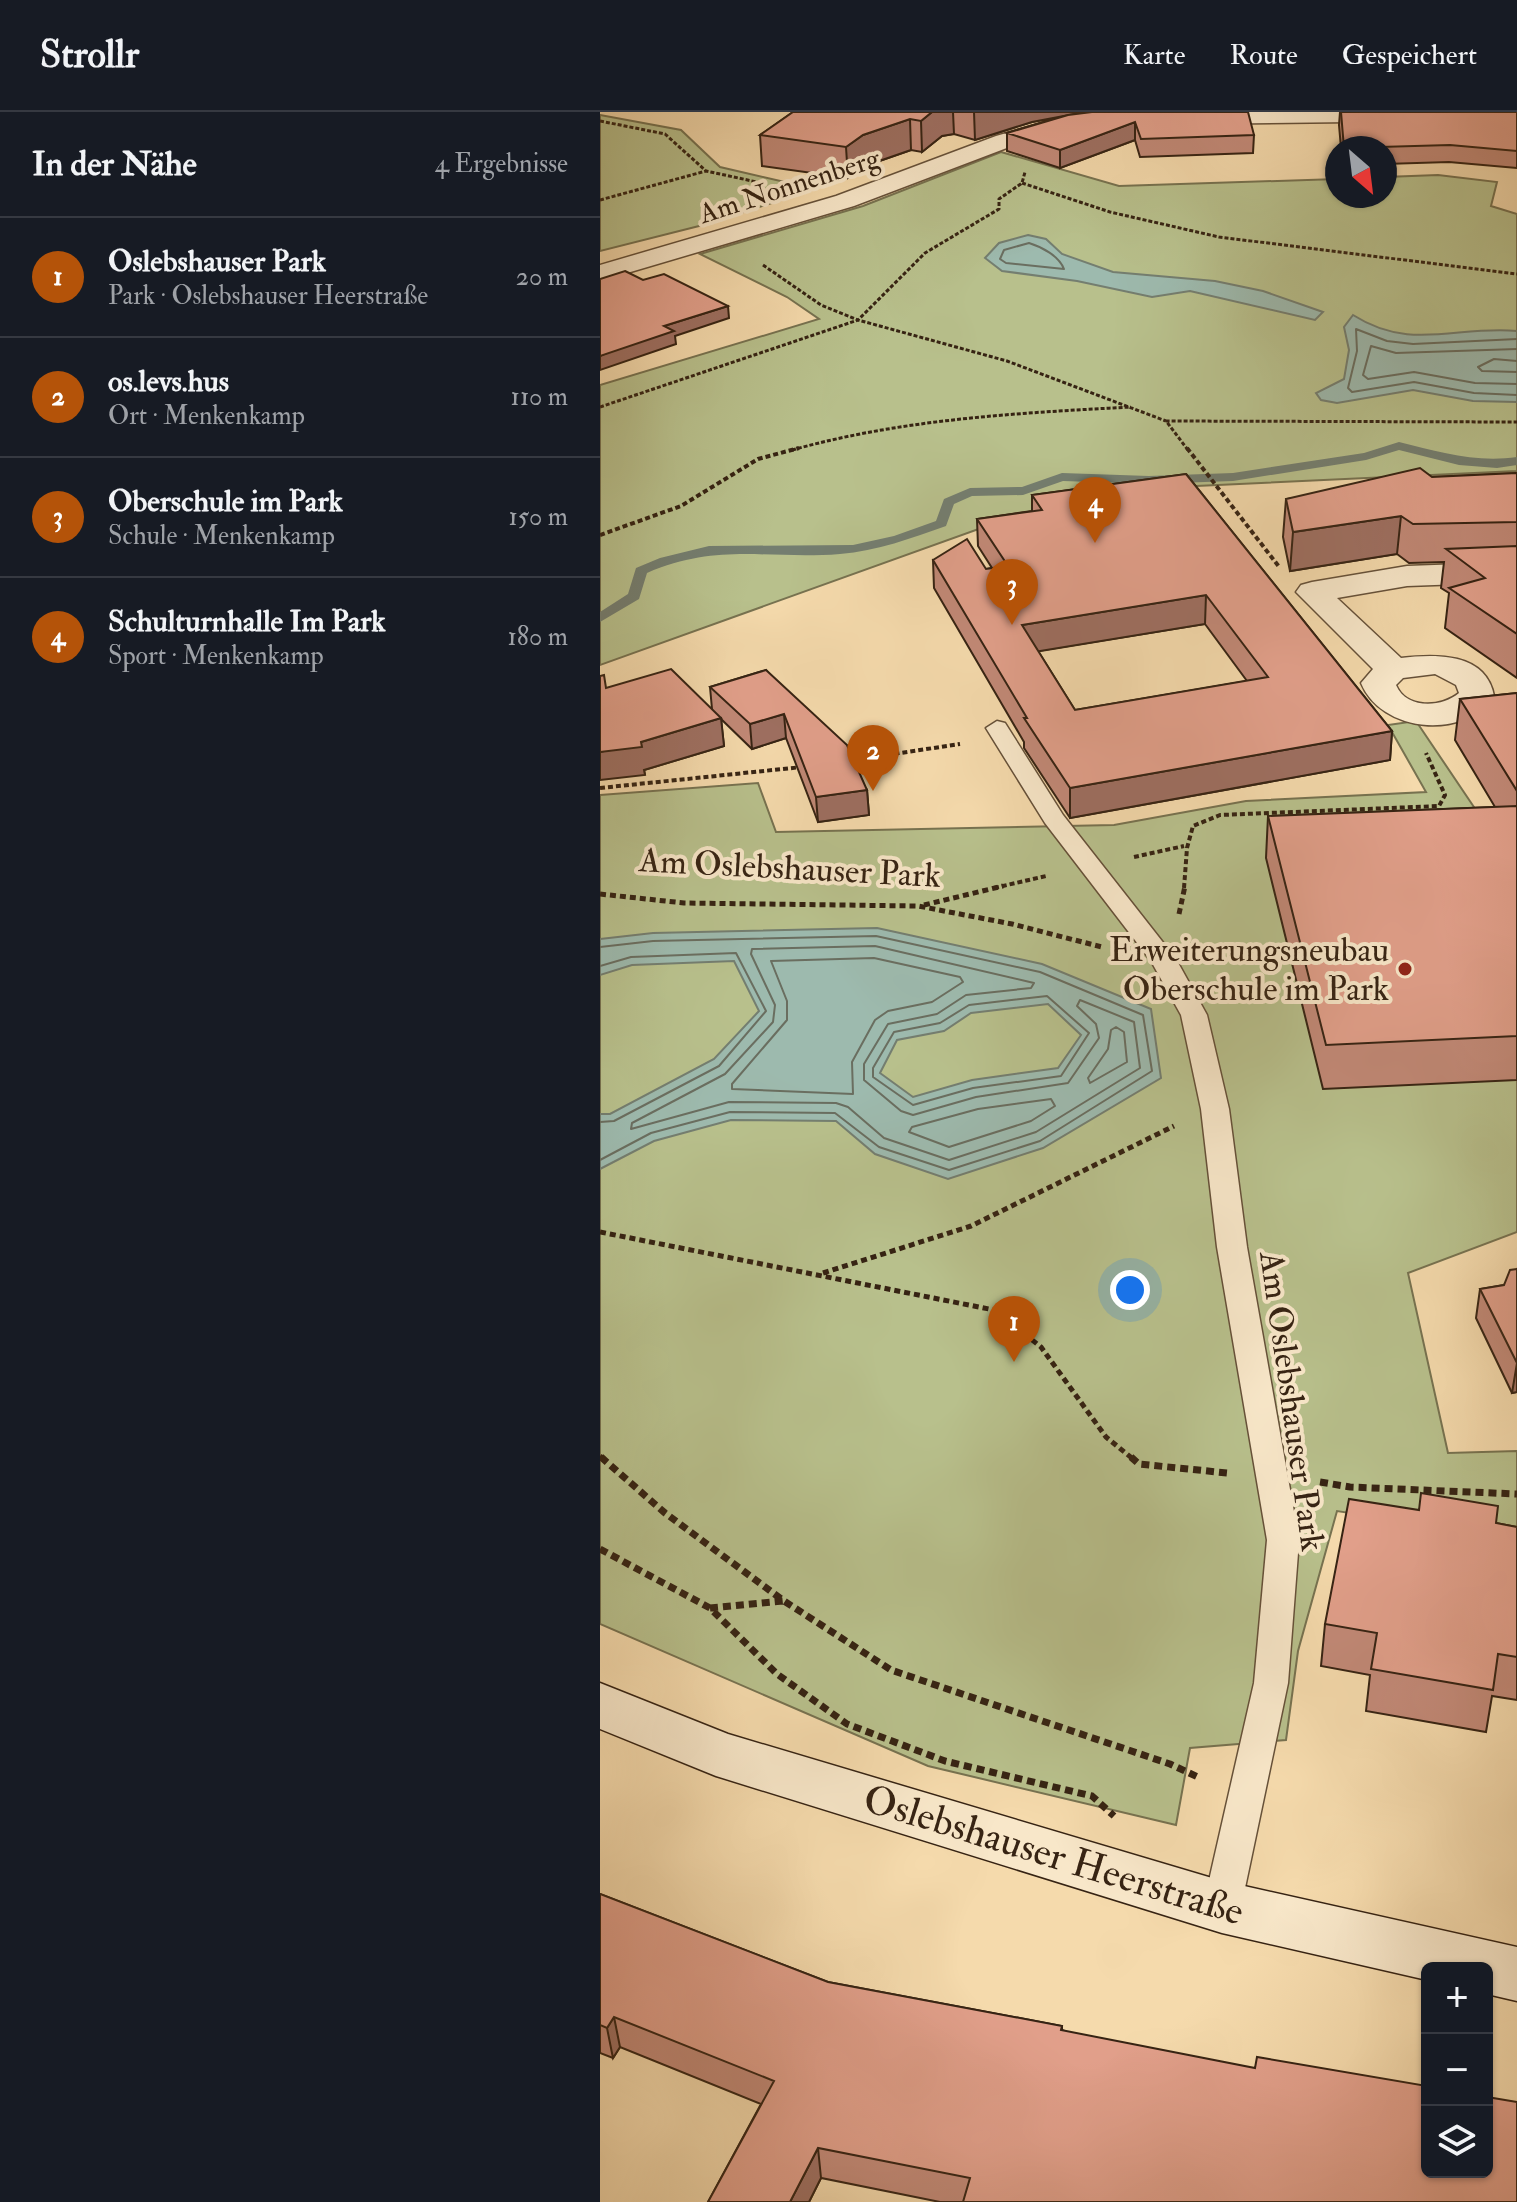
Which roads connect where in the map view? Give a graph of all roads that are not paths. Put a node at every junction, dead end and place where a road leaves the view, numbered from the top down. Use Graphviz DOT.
graph roads {
  1 [pos="1517,113"];
  2 [pos="1166,117"];
  3 [pos="1085,120"];
  4 [pos="600,273"];
  5 [pos="1517,572"];
  6 [pos="1393,669"];
  7 [pos="999,733"];
  8 [pos="600,1705"];
  9 [pos="1222,1907"];
  10 [pos="1517,1974"];
  1 -- 2 [label="street"];
  3 -- 4 [label="street, Am Nonnenberg"];
  5 -- 6 [label="street"];
  6 -- 6 [label="street"];
  7 -- 9 [label="lane, Am Oslebshauser Park"];
  8 -- 9 [label="street, Oslebshauser Heerstraße"];
  9 -- 10 [label="street, Oslebshauser Heerstraße"];
}
